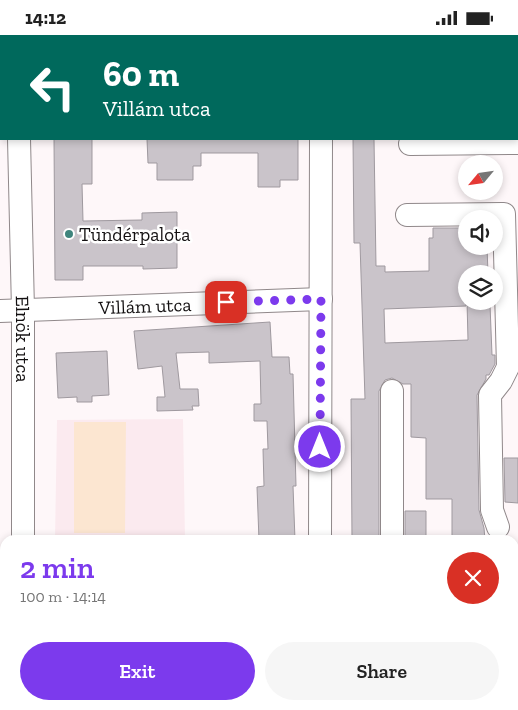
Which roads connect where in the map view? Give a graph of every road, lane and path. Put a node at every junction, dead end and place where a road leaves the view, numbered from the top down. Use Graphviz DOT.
graph roads {
  1 [pos="19,140"];
  2 [pos="321,140"];
  3 [pos="518,143"];
  4 [pos="410,144"];
  5 [pos="511,214"];
  6 [pos="407,215"];
  7 [pos="321,299"];
  8 [pos="23,310"];
  9 [pos="0,311"];
  10 [pos="392,391"];
  11 [pos="505,531"];
  12 [pos="24,535"];
  13 [pos="320,535"];
  14 [pos="392,535"];
  1 -- 8 [label="street, Elnök utca"];
  2 -- 7 [label="street"];
  3 -- 4 [label="street"];
  5 -- 6 [label="street"];
  5 -- 11 [label="street"];
  7 -- 8 [label="street, Villám utca"];
  7 -- 13 [label="street"];
  8 -- 9 [label="street, Villám utca"];
  8 -- 12 [label="street, Elnök utca"];
  10 -- 14 [label="street"];
}
